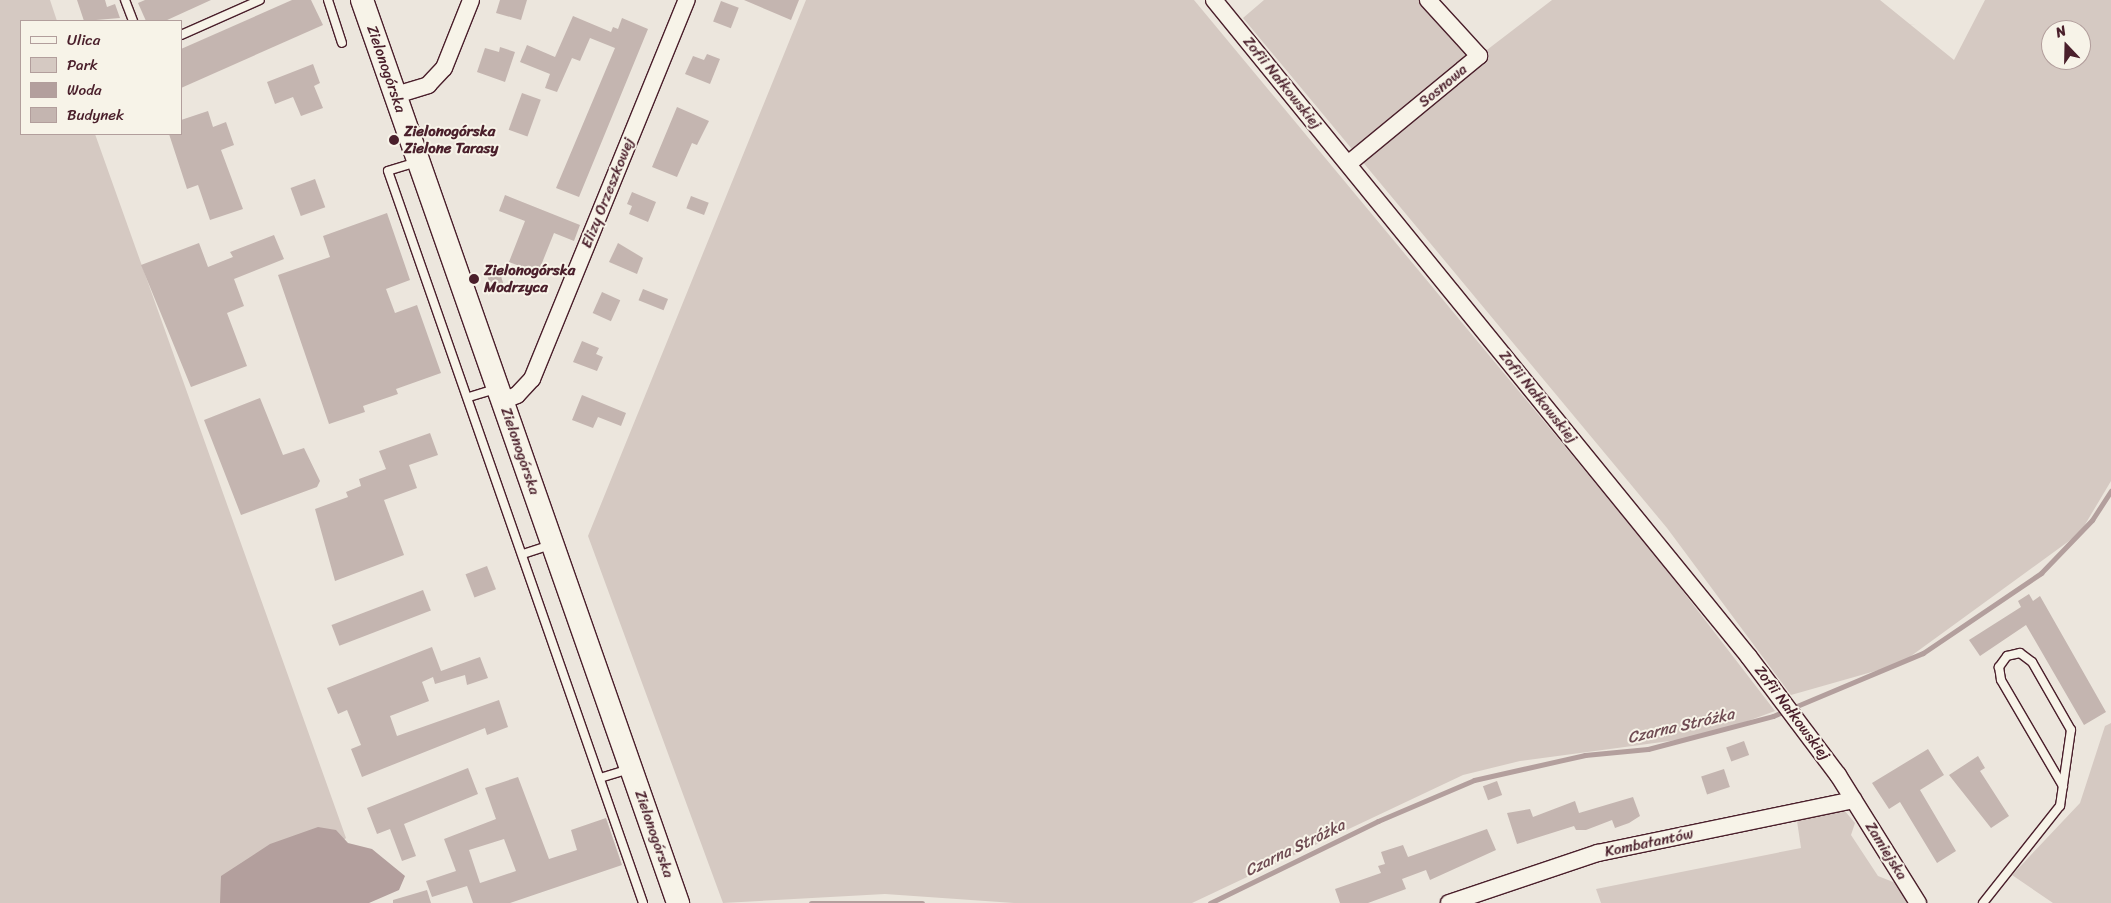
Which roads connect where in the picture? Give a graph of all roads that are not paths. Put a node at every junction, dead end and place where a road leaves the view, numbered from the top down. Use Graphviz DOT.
graph roads {
  1 [pos="125,0"];
  2 [pos="260,0"];
  3 [pos="328,0"];
  4 [pos="362,0"];
  5 [pos="471,0"];
  6 [pos="687,0"];
  7 [pos="1214,0"];
  8 [pos="1428,0"];
  9 [pos="133,20"];
  10 [pos="182,35"];
  11 [pos="342,43"];
  12 [pos="396,96"];
  13 [pos="418,161"];
  14 [pos="1348,164"];
  15 [pos="500,394"];
  16 [pos="469,397"];
  17 [pos="553,544"];
  18 [pos="523,554"];
  19 [pos="631,768"];
  20 [pos="600,778"];
  21 [pos="2063,786"];
  22 [pos="1854,800"];
  23 [pos="643,903"];
  24 [pos="677,903"];
  25 [pos="1449,903"];
  26 [pos="1918,903"];
  27 [pos="1983,903"];
  1 -- 9 [label="lane"];
  2 -- 10 [label="lane"];
  3 -- 11 [label="lane"];
  4 -- 12 [label="street, Zielonogórska"];
  5 -- 12 [label="street"];
  6 -- 15 [label="street, Elizy Orzeszkowej"];
  7 -- 14 [label="street, Zofii Nałkowskiej"];
  8 -- 14 [label="street, Sosnowa"];
  12 -- 13 [label="street, Zielonogórska"];
  13 -- 15 [label="street, Zielonogórska"];
  13 -- 16 [label="lane"];
  14 -- 22 [label="street, Zofii Nałkowskiej"];
  15 -- 16 [label="lane"];
  15 -- 17 [label="street, Zielonogórska"];
  16 -- 18 [label="lane"];
  17 -- 18 [label="lane"];
  17 -- 19 [label="street, Zielonogórska"];
  18 -- 20 [label="lane"];
  19 -- 20 [label="lane"];
  19 -- 24 [label="street, Zielonogórska"];
  20 -- 23 [label="lane"];
  21 -- 21 [label="lane"];
  21 -- 27 [label="lane"];
  22 -- 25 [label="street, Kombatantów"];
  22 -- 26 [label="street, Zamiejska"];
}
